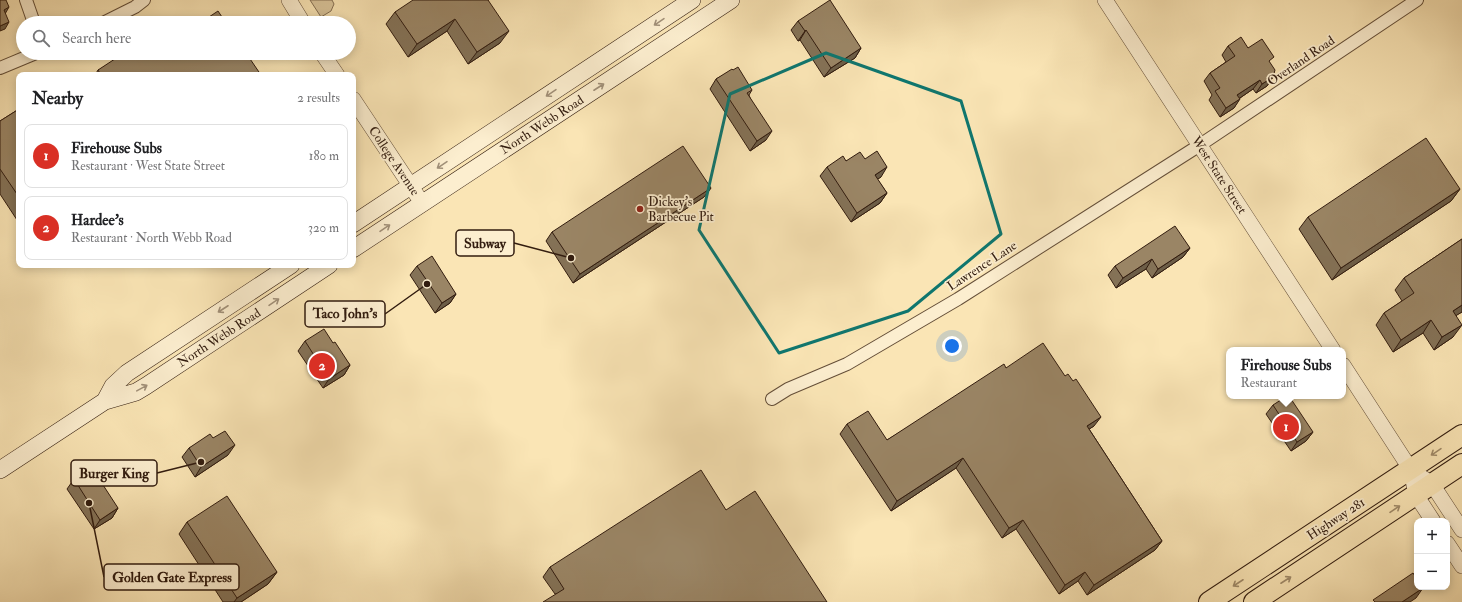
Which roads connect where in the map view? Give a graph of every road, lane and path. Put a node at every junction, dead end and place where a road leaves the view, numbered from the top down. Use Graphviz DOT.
graph roads {
  1 [pos="26,0"];
  2 [pos="144,0"];
  3 [pos="289,0"];
  4 [pos="692,0"];
  5 [pos="731,0"];
  6 [pos="1105,0"];
  7 [pos="1417,0"];
  8 [pos="32,16"];
  9 [pos="117,16"];
  10 [pos="299,16"];
  11 [pos="19,60"];
  12 [pos="327,60"];
  13 [pos="0,68"];
  14 [pos="335,72"];
  15 [pos="356,104"];
  16 [pos="1200,145"];
  17 [pos="411,186"];
  18 [pos="422,204"];
  19 [pos="356,222"];
  20 [pos="356,247"];
  21 [pos="286,268"];
  22 [pos="324,268"];
  23 [pos="1331,347"];
  24 [pos="1346,370"];
  25 [pos="772,399"];
  26 [pos="105,400"];
  27 [pos="1462,435"];
  28 [pos="1462,464"];
  29 [pos="0,470"];
  30 [pos="1411,470"];
  31 [pos="1424,490"];
  32 [pos="1432,518"];
  33 [pos="1462,530"];
  34 [pos="1450,548"];
  35 [pos="1462,566"];
  36 [pos="1209,602"];
  37 [pos="1254,602"];
  1 -- 8 [label="street"];
  2 -- 9 [label="street"];
  3 -- 10 [label="street"];
  4 -- 17 [label="main road, North Webb Road, one-way"];
  18 -- 5 [label="main road, North Webb Road, one-way"];
  6 -- 16 [label="street, West State Street"];
  7 -- 16 [label="street, Overland Road"];
  11 -- 13 [label="street"];
  12 -- 14 [label="street"];
  15 -- 17 [label="street, College Avenue"];
  16 -- 23 [label="street, West State Street"];
  16 -- 25 [label="street, Lawrence Lane"];
  17 -- 18 [label="street, College Avenue"];
  17 -- 19 [label="main road, North Webb Road"];
  20 -- 18 [label="main road, North Webb Road, one-way"];
  21 -- 26 [label="main road, North Webb Road, one-way"];
  26 -- 22 [label="main road, North Webb Road, one-way"];
  24 -- 30 [label="street"];
  26 -- 29 [label="main road, North Webb Road"];
  27 -- 30 [label="highway, Highway 281, one-way"];
  28 -- 31 [label="highway, Highway 281"];
  30 -- 31 [label="street"];
  30 -- 36 [label="highway, Highway 281, one-way"];
  31 -- 32 [label="street"];
  31 -- 33 [label="street"];
  37 -- 31 [label="highway, Highway 281, one-way"];
  34 -- 35 [label="street"];
}
